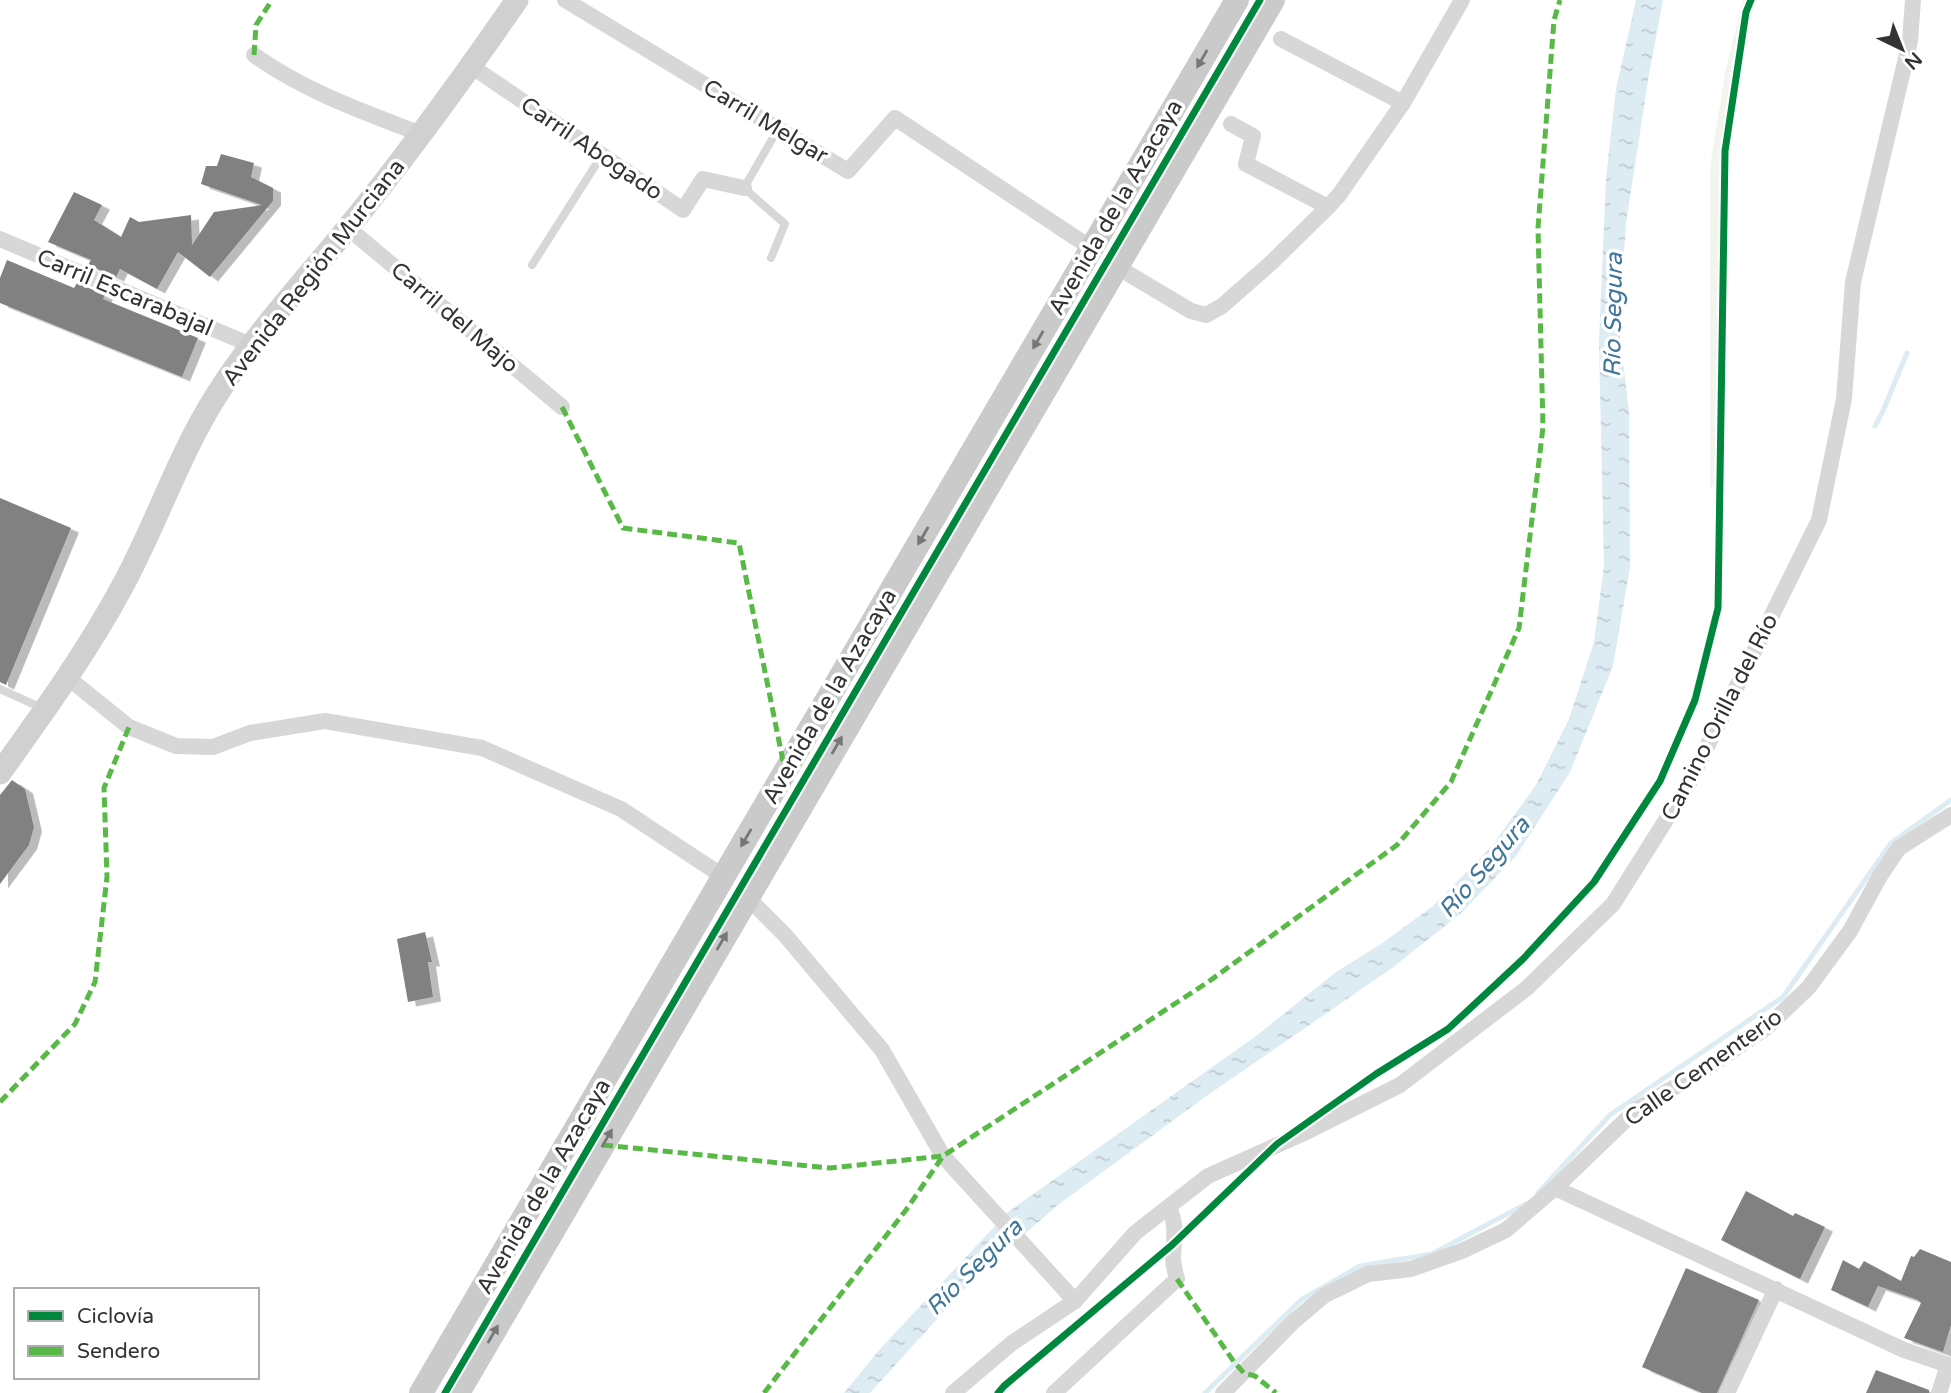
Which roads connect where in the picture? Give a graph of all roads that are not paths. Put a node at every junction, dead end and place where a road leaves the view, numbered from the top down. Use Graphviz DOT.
graph roads {
  1 [pos="517,0"];
  2 [pos="565,0"];
  3 [pos="1237,0"];
  4 [pos="1273,0"];
  5 [pos="1462,0"];
  6 [pos="1913,0"];
  7 [pos="1281,39"];
  8 [pos="254,55"];
  9 [pos="471,66"];
  10 [pos="1403,103"];
  11 [pos="1231,124"];
  12 [pos="778,129"];
  13 [pos="421,134"];
  14 [pos="602,155"];
  15 [pos="744,188"];
  16 [pos="1328,207"];
  17 [pos="348,228"];
  18 [pos="0,239"];
  19 [pos="1091,248"];
  20 [pos="771,258"];
  21 [pos="532,265"];
  22 [pos="1117,267"];
  23 [pos="251,345"];
  24 [pos="562,407"];
  25 [pos="67,677"];
  26 [pos="0,689"];
  27 [pos="45,709"];
  28 [pos="0,773"];
  29 [pos="1951,815"];
  30 [pos="723,877"];
  31 [pos="748,898"];
  32 [pos="1555,1188"];
  33 [pos="1170,1207"];
  34 [pos="1776,1289"];
  35 [pos="1075,1301"];
  36 [pos="1949,1365"];
  37 [pos="421,1393"];
  38 [pos="458,1393"];
  39 [pos="953,1393"];
  40 [pos="1054,1393"];
  41 [pos="1223,1393"];
  42 [pos="1727,1393"];
  43 [pos="1939,1393"];
  1 -- 9 [label="main road, Avenida Región Murciana"];
  2 -- 12 [label="street, Carril Melgar"];
  3 -- 19 [label="main road, Avenida de la Azacaya, one-way"];
  4 -- 22 [label="main road, Avenida de la Azacaya"];
  5 -- 10 [label="street"];
  6 -- 33 [label="street, Camino Orilla del Río"];
  7 -- 10 [label="street"];
  8 -- 13 [label="street"];
  9 -- 13 [label="main road, Avenida Región Murciana"];
  9 -- 14 [label="street, Carril Abogado"];
  10 -- 16 [label="street"];
  11 -- 16 [label="street"];
  12 -- 15 [label="lane"];
  12 -- 19 [label="street, Carril Melgar"];
  13 -- 17 [label="main road, Avenida Región Murciana"];
  14 -- 15 [label="street, Carril Abogado"];
  14 -- 21 [label="lane"];
  15 -- 20 [label="lane"];
  16 -- 22 [label="street"];
  17 -- 23 [label="main road, Avenida Región Murciana"];
  17 -- 24 [label="street, Carril del Majo"];
  18 -- 23 [label="street, Carril Escarabajal"];
  19 -- 30 [label="main road, Avenida de la Azacaya, one-way"];
  31 -- 22 [label="main road, Avenida de la Azacaya, one-way"];
  23 -- 25 [label="main road, Avenida Región Murciana"];
  25 -- 27 [label="main road, Avenida Región Murciana"];
  25 -- 30 [label="street"];
  26 -- 27 [label="lane"];
  27 -- 28 [label="main road, Avenida Región Murciana"];
  29 -- 32 [label="street, Calle Cementerio"];
  30 -- 37 [label="main road, Avenida de la Azacaya"];
  31 -- 35 [label="street"];
  38 -- 31 [label="main road, Avenida de la Azacaya, one-way"];
  32 -- 34 [label="street"];
  32 -- 41 [label="street, Calle Cementerio"];
  33 -- 35 [label="street, Camino Orilla del Río"];
  33 -- 40 [label="street"];
  34 -- 36 [label="street"];
  34 -- 42 [label="street"];
  35 -- 39 [label="street, Camino Orilla del Río"];
  36 -- 43 [label="street"];
}
